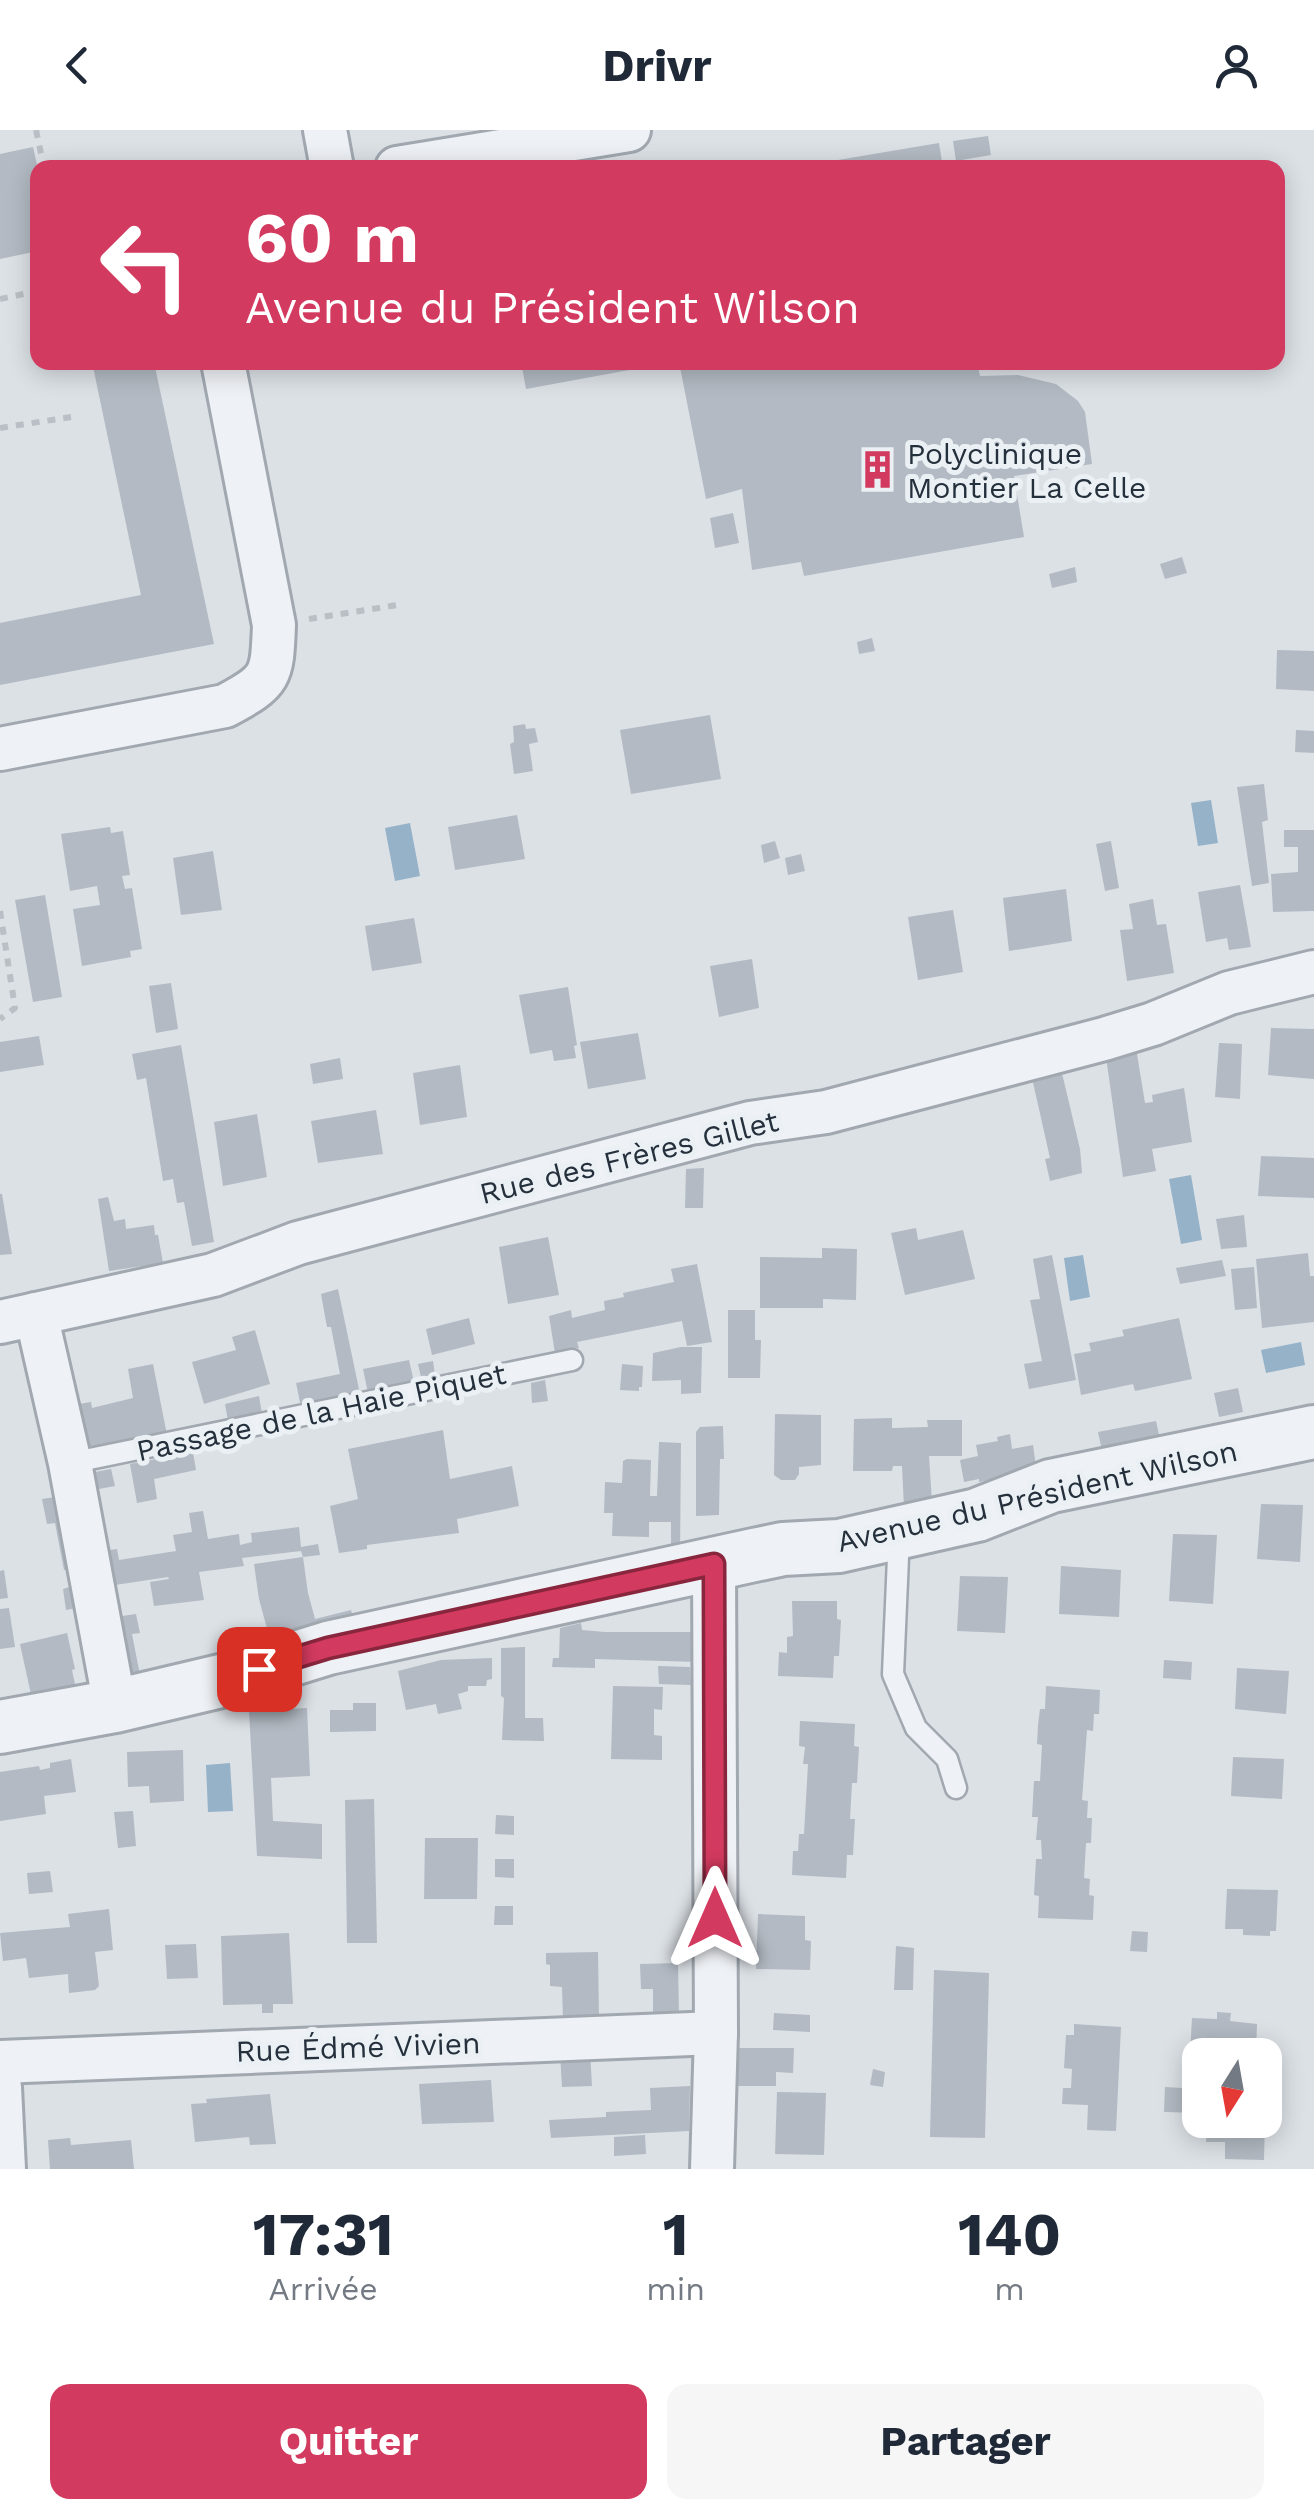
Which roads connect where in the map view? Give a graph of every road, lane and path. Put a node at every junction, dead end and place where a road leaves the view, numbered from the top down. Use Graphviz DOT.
graph roads {
  1 [pos="36,130"];
  2 [pos="325,130"];
  3 [pos="629,130"];
  4 [pos="469,143"];
  5 [pos="42,160"];
  6 [pos="331,160"];
  7 [pos="420,160"];
  8 [pos="30,293"];
  9 [pos="0,299"];
  10 [pos="225,370"];
  11 [pos="71,416"];
  12 [pos="0,428"];
  13 [pos="397,605"];
  14 [pos="274,624"];
  15 [pos="0,749"];
  16 [pos="0,911"];
  17 [pos="1314,972"];
  18 [pos="0,1019"];
  19 [pos="18,1318"];
  20 [pos="572,1360"];
  21 [pos="1314,1432"];
  22 [pos="70,1463"];
  23 [pos="899,1532"];
  24 [pos="714,1564"];
  25 [pos="115,1706"];
  26 [pos="0,1726"];
  27 [pos="956,1788"];
  28 [pos="716,2033"];
  29 [pos="0,2062"];
  30 [pos="0,2086"];
  31 [pos="4,2169"];
  32 [pos="712,2169"];
  1 -- 5 [label="path"];
  2 -- 6 [label="street"];
  3 -- 4 [label="street"];
  4 -- 7 [label="street"];
  8 -- 9 [label="path"];
  10 -- 14 [label="street"];
  11 -- 12 [label="path"];
  13 -- 14 [label="path"];
  14 -- 15 [label="street"];
  16 -- 18 [label="path"];
  17 -- 19 [label="street, Rue des Frères Gillet"];
  19 -- 22 [label="street"];
  20 -- 22 [label="lane, Passage de la Haie Piquet"];
  21 -- 23 [label="street, Avenue du Président Wilson"];
  22 -- 25 [label="street"];
  23 -- 24 [label="street, Avenue du Président Wilson"];
  23 -- 27 [label="lane"];
  24 -- 25 [label="street, Avenue du Président Wilson"];
  24 -- 28 [label="street"];
  25 -- 26 [label="street, Avenue du Président Wilson"];
  28 -- 29 [label="street, Rue Édmé Vivien"];
  28 -- 32 [label="street"];
  30 -- 31 [label="street"];
}
